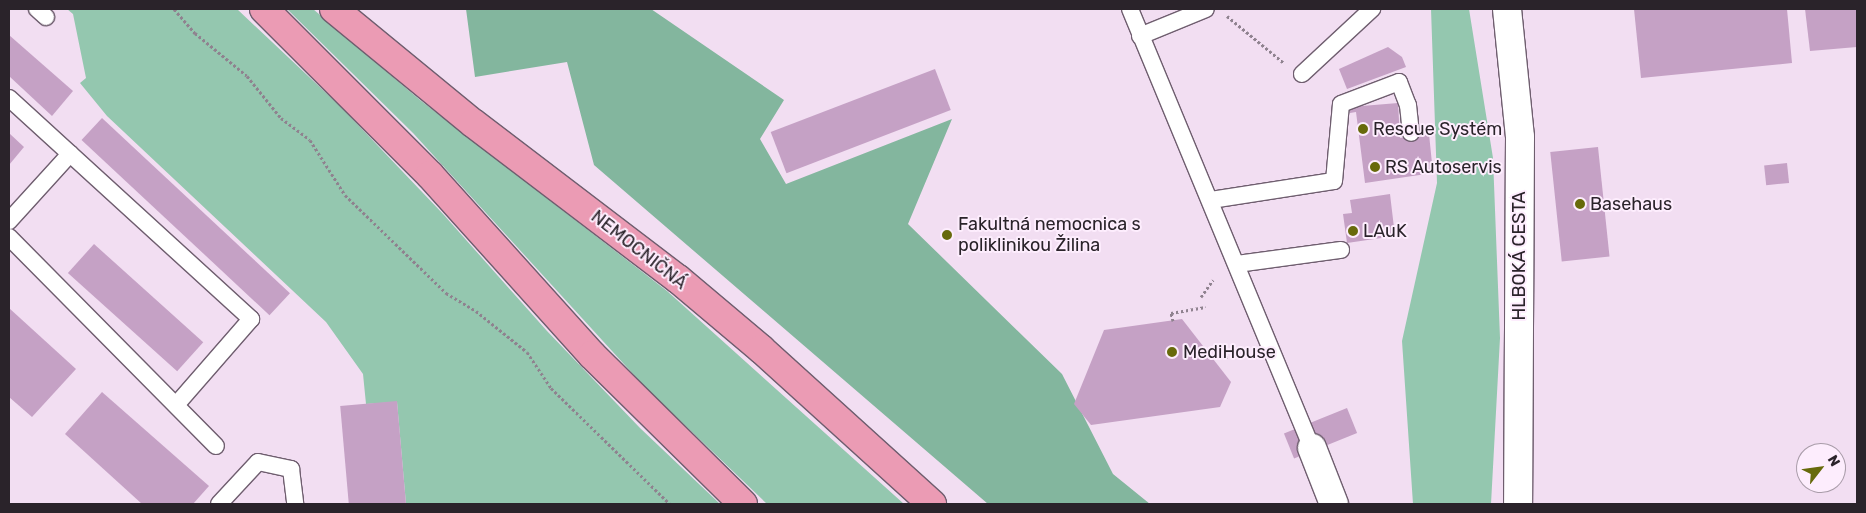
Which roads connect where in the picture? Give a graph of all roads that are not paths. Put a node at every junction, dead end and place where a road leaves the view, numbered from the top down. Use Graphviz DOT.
graph roads {
  1 [pos="264,9"];
  2 [pos="334,9"];
  3 [pos="1130,9"];
  4 [pos="1206,9"];
  5 [pos="1372,9"];
  6 [pos="1507,9"];
  7 [pos="1140,36"];
  8 [pos="1296,71"];
  9 [pos="9,98"];
  10 [pos="1410,133"];
  11 [pos="70,154"];
  12 [pos="1210,200"];
  13 [pos="9,222"];
  14 [pos="9,237"];
  15 [pos="1341,250"];
  16 [pos="1237,264"];
  17 [pos="176,405"];
  18 [pos="216,446"];
  19 [pos="1312,448"];
  20 [pos="1328,501"];
  21 [pos="219,504"];
  22 [pos="295,504"];
  23 [pos="743,504"];
  24 [pos="932,504"];
  25 [pos="1518,504"];
  1 -- 23 [label="main road"];
  2 -- 24 [label="main road, NEMOCNIČNÁ"];
  3 -- 7 [label="lane"];
  4 -- 7 [label="lane"];
  5 -- 8 [label="lane"];
  6 -- 25 [label="street, HLBOKÁ CESTA"];
  7 -- 12 [label="lane"];
  9 -- 11 [label="lane"];
  10 -- 12 [label="lane"];
  11 -- 13 [label="lane"];
  11 -- 17 [label="lane"];
  12 -- 16 [label="lane"];
  14 -- 17 [label="lane"];
  15 -- 16 [label="lane"];
  16 -- 19 [label="lane"];
  17 -- 18 [label="lane"];
  19 -- 20 [label="street"];
  21 -- 22 [label="lane"];
}
